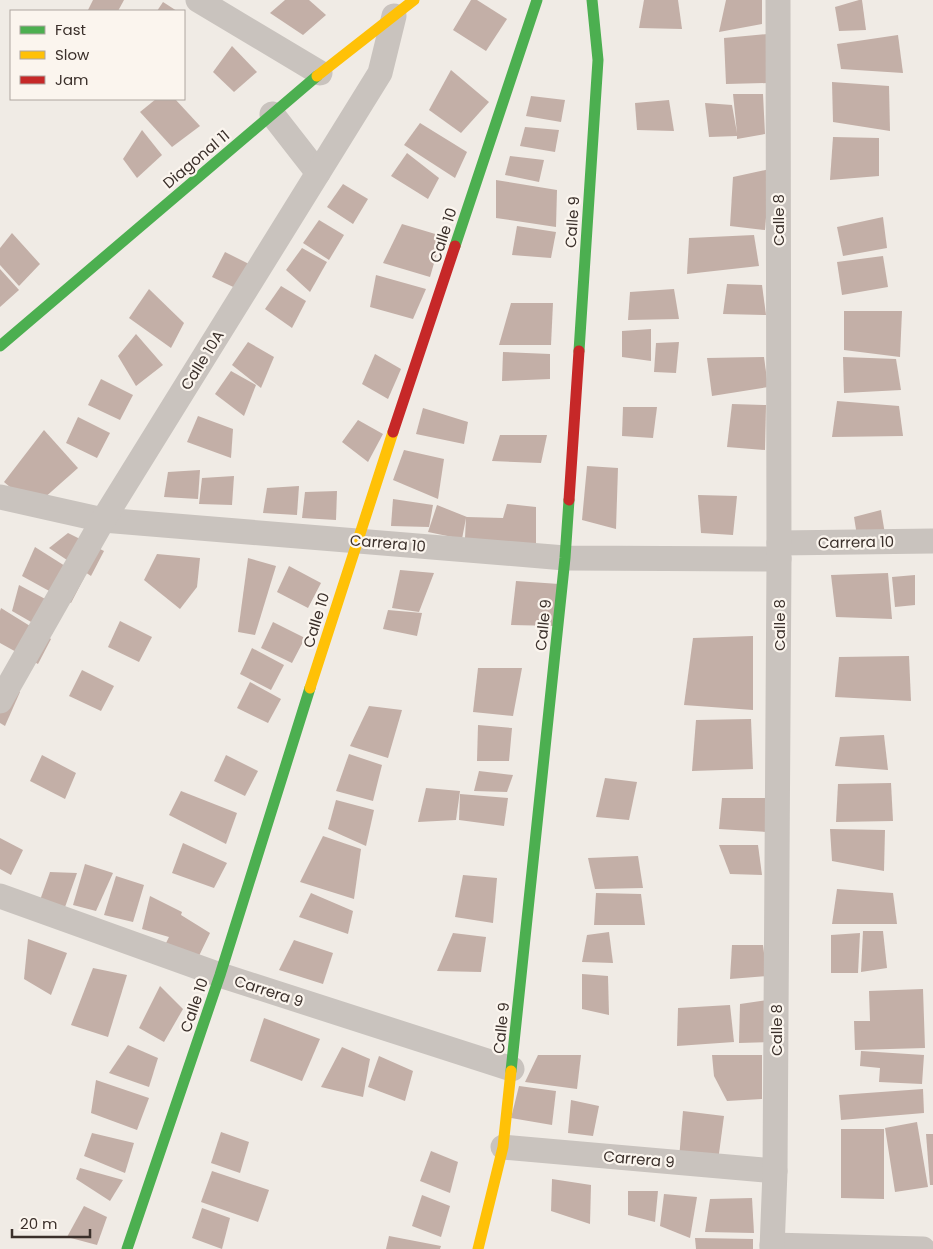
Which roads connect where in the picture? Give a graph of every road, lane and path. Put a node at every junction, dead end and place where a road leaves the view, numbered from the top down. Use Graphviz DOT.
graph roads {
  1 [pos="198,0"];
  2 [pos="414,0"];
  3 [pos="537,0"];
  4 [pos="592,0"];
  5 [pos="778,0"];
  6 [pos="394,16"];
  7 [pos="320,73"];
  8 [pos="272,114"];
  9 [pos="318,174"];
  10 [pos="0,346"];
  11 [pos="0,498"];
  12 [pos="103,520"];
  13 [pos="357,540"];
  14 [pos="933,541"];
  15 [pos="779,551"];
  16 [pos="565,558"];
  17 [pos="0,701"];
  18 [pos="0,896"];
  19 [pos="220,975"];
  20 [pos="512,1069"];
  21 [pos="503,1147"];
  22 [pos="776,1171"];
  23 [pos="772,1247"];
  24 [pos="126,1249"];
  25 [pos="478,1249"];
  26 [pos="923,1249"];
  1 -- 7 [label="street"];
  2 -- 6 [label="street, Diagonal 11"];
  3 -- 13 [label="street, Calle 10"];
  4 -- 16 [label="street, Calle 9"];
  5 -- 15 [label="street, Calle 8"];
  6 -- 7 [label="street, Diagonal 11"];
  6 -- 9 [label="street, Calle 10A"];
  7 -- 8 [label="street, Diagonal 11"];
  8 -- 9 [label="street"];
  8 -- 10 [label="street, Diagonal 11"];
  9 -- 12 [label="street, Calle 10A"];
  11 -- 12 [label="street, Carrera 10"];
  12 -- 13 [label="street, Carrera 10"];
  12 -- 17 [label="street, Calle 10A"];
  13 -- 16 [label="street, Carrera 10"];
  13 -- 19 [label="street, Calle 10"];
  14 -- 15 [label="street, Carrera 10"];
  15 -- 16 [label="street, Carrera 10"];
  15 -- 22 [label="street, Calle 8"];
  16 -- 20 [label="street, Calle 9"];
  18 -- 19 [label="street, Carrera 9"];
  19 -- 20 [label="street, Carrera 9"];
  19 -- 24 [label="street, Calle 10"];
  20 -- 21 [label="street, Calle 9"];
  21 -- 22 [label="street, Carrera 9"];
  21 -- 25 [label="street, Calle 9"];
  22 -- 23 [label="street, Calle 8"];
  23 -- 26 [label="street"];
}
